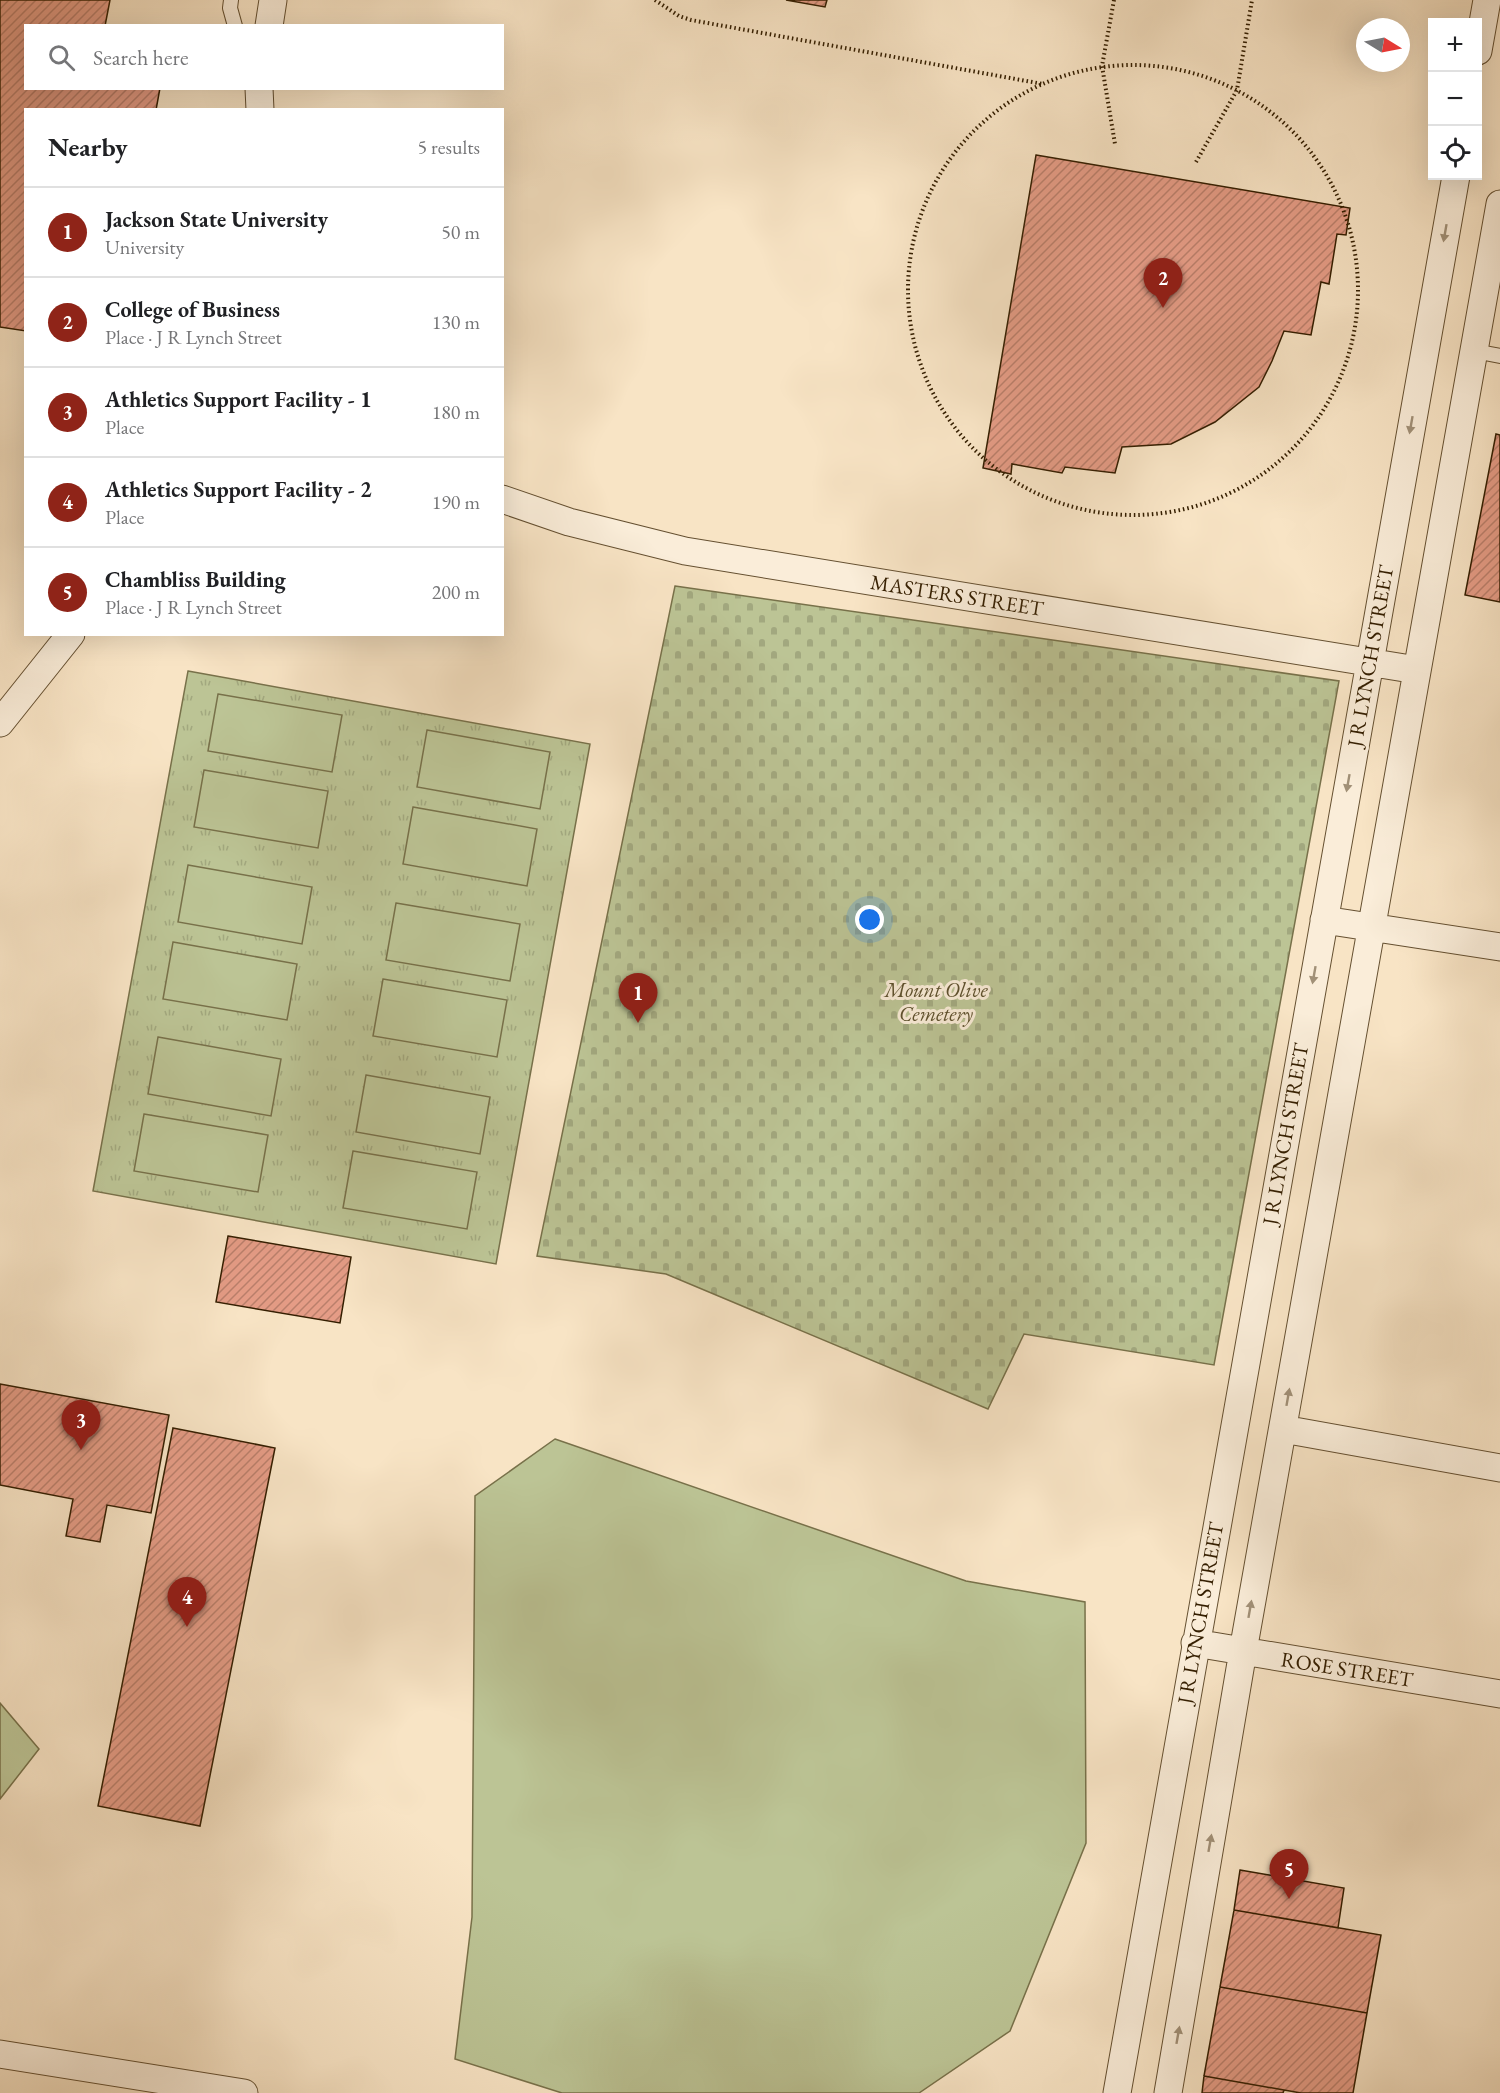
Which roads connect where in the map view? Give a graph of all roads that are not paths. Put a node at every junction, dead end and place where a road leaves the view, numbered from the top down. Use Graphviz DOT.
graph roads {
  1 [pos="231,0"];
  2 [pos="273,0"];
  3 [pos="1487,0"];
  4 [pos="234,24"];
  5 [pos="269,24"];
  6 [pos="1482,28"];
  7 [pos="259,90"];
  8 [pos="260,108"];
  9 [pos="1455,180"];
  10 [pos="1500,204"];
  11 [pos="1487,353"];
  12 [pos="504,500"];
  13 [pos="69,636"];
  14 [pos="1369,662"];
  15 [pos="1417,670"];
  16 [pos="0,723"];
  17 [pos="1324,920"];
  18 [pos="1372,928"];
  19 [pos="1500,947"];
  20 [pos="1283,1429"];
  21 [pos="1500,1468"];
  22 [pos="1195,1643"];
  23 [pos="1243,1651"];
  24 [pos="1500,1694"];
  25 [pos="0,2054"];
  26 [pos="244,2093"];
  27 [pos="1117,2093"];
  28 [pos="1168,2093"];
  1 -- 4 [label="lane"];
  2 -- 5 [label="street"];
  3 -- 6 [label="street"];
  7 -- 8 [label="street"];
  9 -- 14 [label="street, J R LYNCH STREET, one-way"];
  10 -- 11 [label="street"];
  11 -- 15 [label="street"];
  12 -- 14 [label="street, MASTERS STREET"];
  13 -- 16 [label="street"];
  14 -- 15 [label="street, MASTERS STREET"];
  14 -- 17 [label="street, J R LYNCH STREET, one-way"];
  15 -- 18 [label="street"];
  17 -- 18 [label="street"];
  17 -- 22 [label="street, J R LYNCH STREET, one-way"];
  18 -- 19 [label="street"];
  20 -- 18 [label="street, one-way"];
  20 -- 21 [label="street"];
  23 -- 20 [label="street, one-way"];
  22 -- 23 [label="street, ROSE STREET"];
  22 -- 27 [label="street, J R LYNCH STREET"];
  23 -- 24 [label="street, ROSE STREET"];
  28 -- 23 [label="street, one-way"];
  25 -- 26 [label="street"];
}
